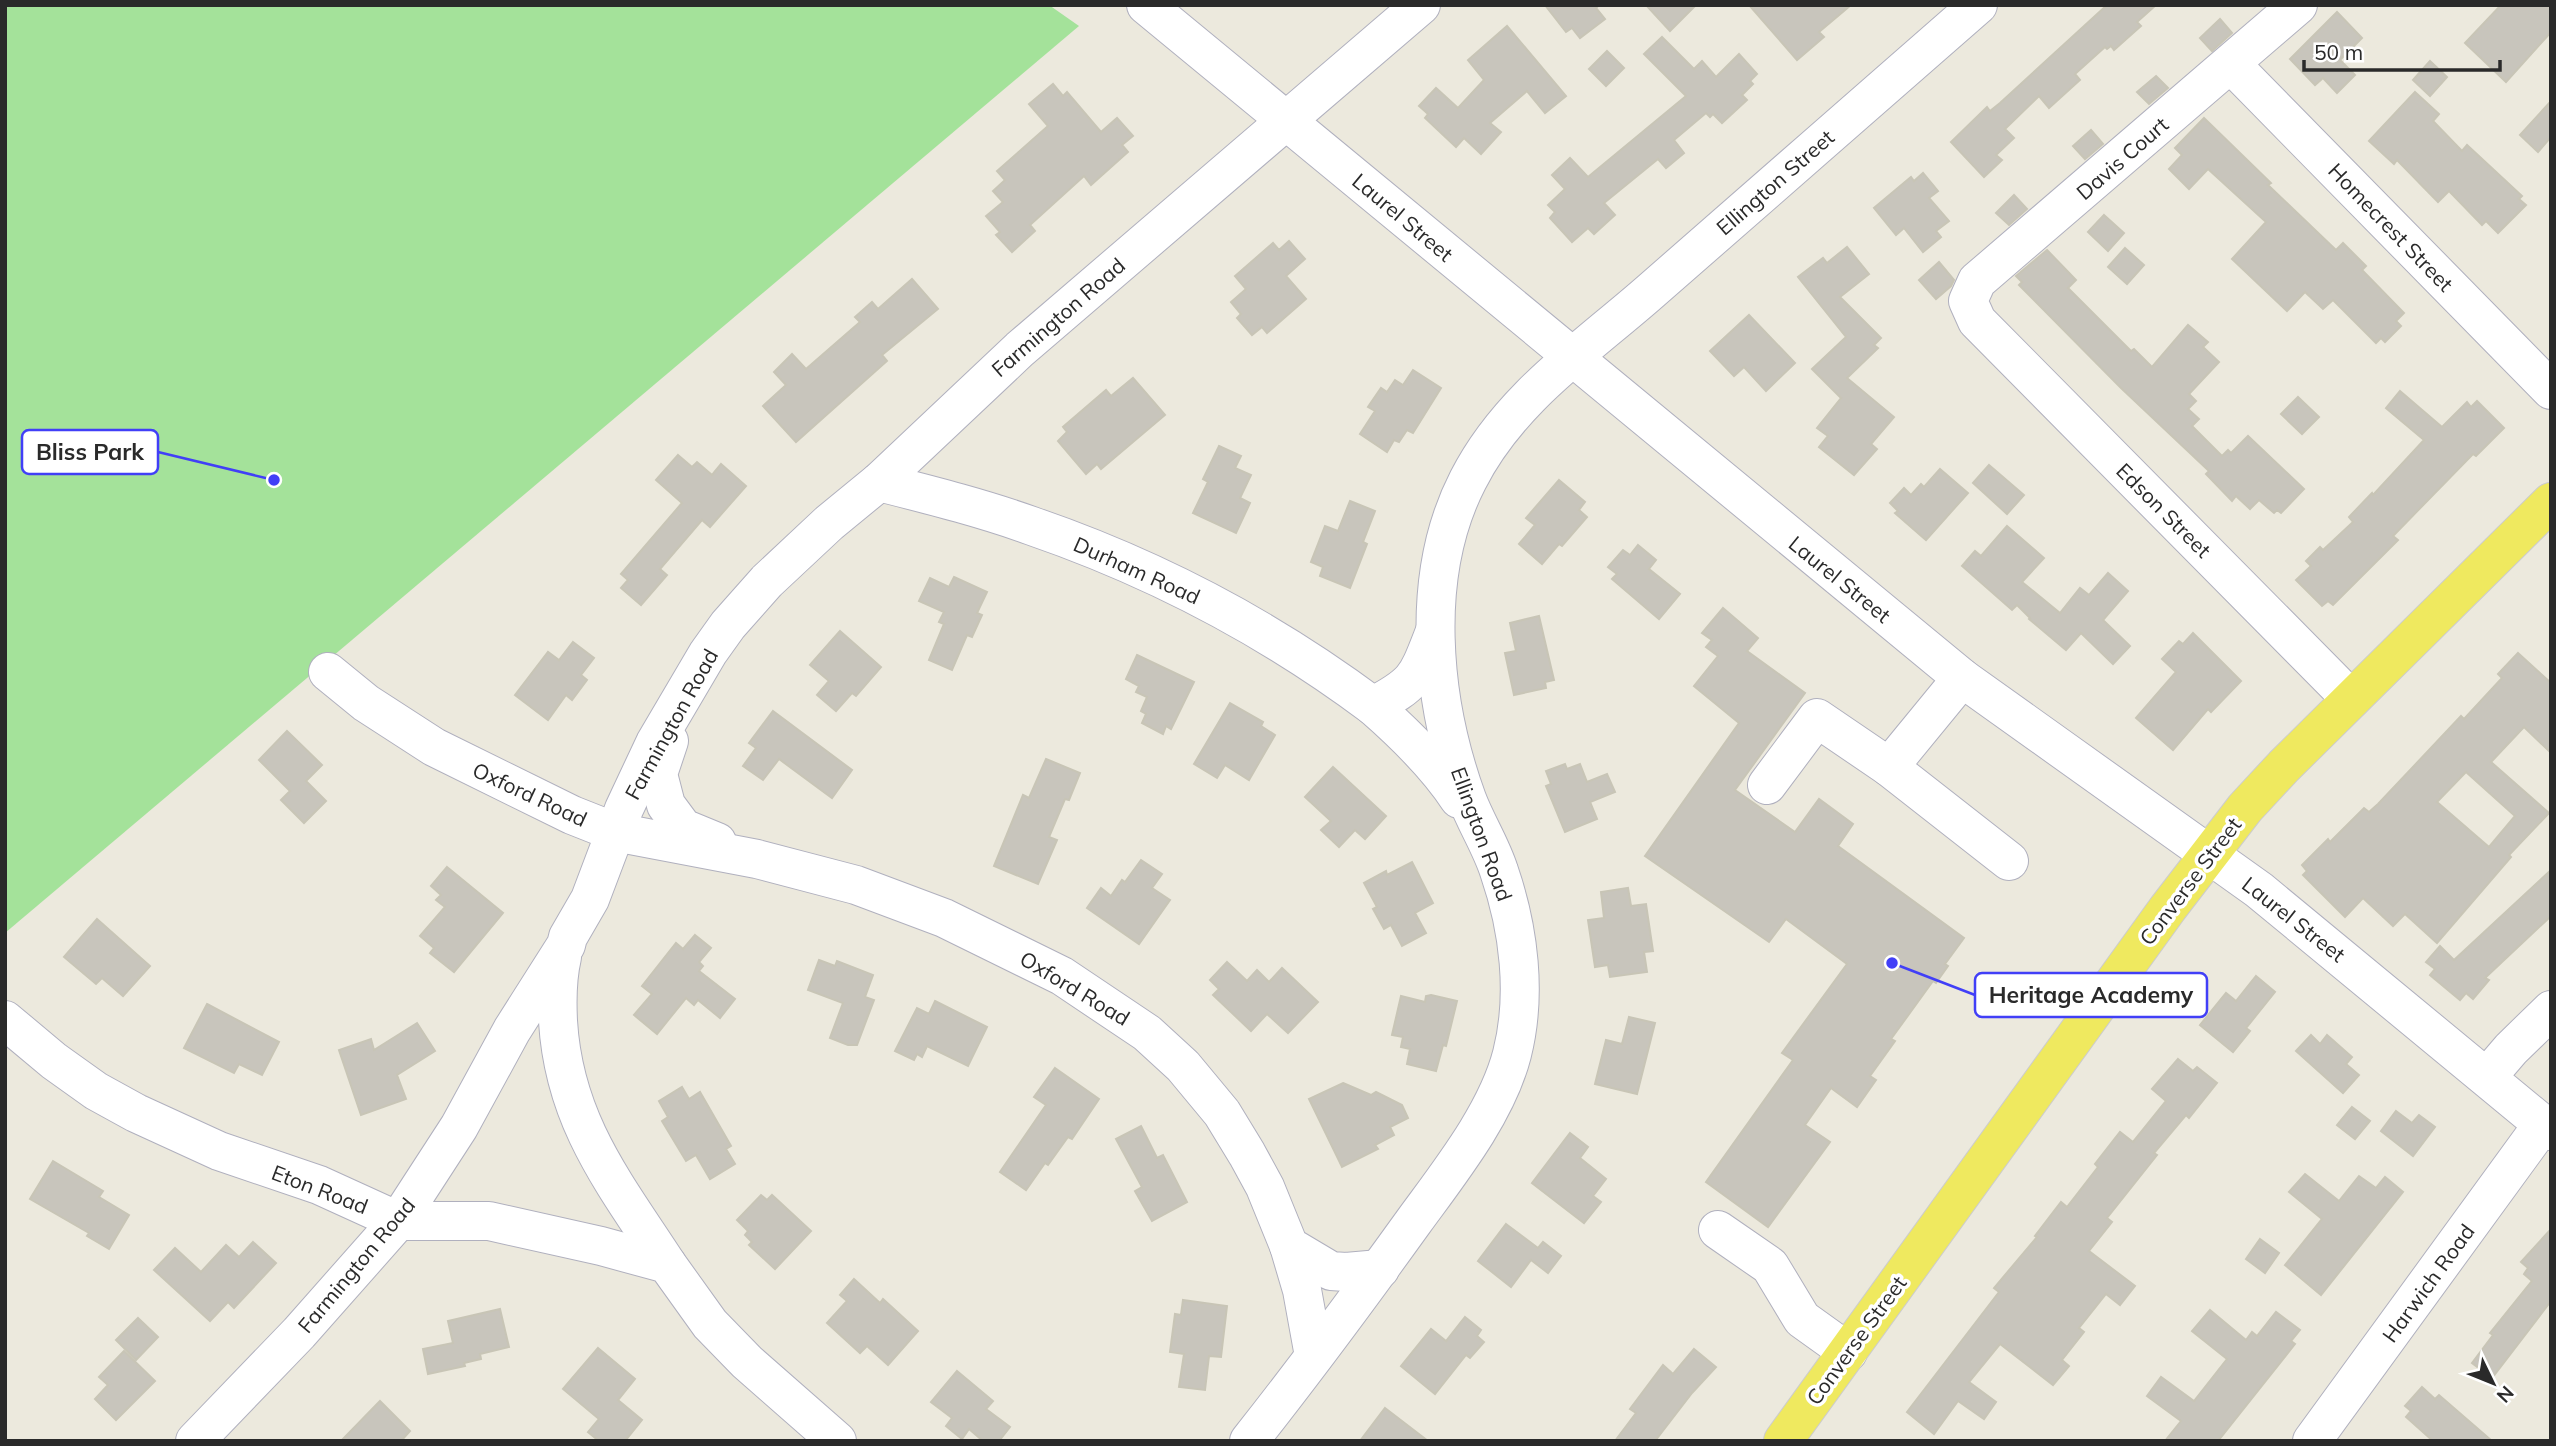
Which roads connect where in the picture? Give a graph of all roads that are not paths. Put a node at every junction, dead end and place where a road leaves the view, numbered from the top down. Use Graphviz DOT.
graph roads {
  1 [pos="1146,5"];
  2 [pos="1422,5"];
  3 [pos="1978,5"];
  4 [pos="2298,5"];
  5 [pos="2231,64"];
  6 [pos="1287,120"];
  7 [pos="1977,321"];
  8 [pos="1572,357"];
  9 [pos="2551,390"];
  10 [pos="879,482"];
  11 [pos="2551,502"];
  12 [pos="1435,631"];
  13 [pos="328,671"];
  14 [pos="1962,678"];
  15 [pos="2351,699"];
  16 [pos="679,701"];
  17 [pos="1373,706"];
  18 [pos="1889,767"];
  19 [pos="1767,785"];
  20 [pos="615,832"];
  21 [pos="1484,838"];
  22 [pos="2209,854"];
  23 [pos="757,859"];
  24 [pos="2009,862"];
  25 [pos="566,945"];
  26 [pos="2551,1010"];
  27 [pos="5,1020"];
  28 [pos="2487,1077"];
  29 [pos="2547,1127"];
  30 [pos="398,1222"];
  31 [pos="1718,1230"];
  32 [pos="1289,1246"];
  33 [pos="667,1264"];
  34 [pos="1380,1269"];
  35 [pos="1848,1352"];
  36 [pos="1314,1356"];
  37 [pos="2319,1438"];
  38 [pos="195,1441"];
  39 [pos="837,1441"];
  40 [pos="1249,1441"];
  41 [pos="1783,1441"];
  1 -- 6 [label="street, Laurel Street"];
  2 -- 6 [label="street, Farmington Road"];
  3 -- 8 [label="street, Ellington Street"];
  4 -- 5 [label="street, Davis Court"];
  5 -- 7 [label="street, Davis Court"];
  5 -- 9 [label="street, Homecrest Street"];
  6 -- 8 [label="street, Laurel Street"];
  6 -- 10 [label="street, Farmington Road"];
  7 -- 15 [label="street, Edson Street"];
  8 -- 12 [label="street, Ellington Road"];
  8 -- 14 [label="street, Laurel Street"];
  10 -- 16 [label="street, Farmington Road"];
  10 -- 17 [label="street, Durham Road"];
  11 -- 15 [label="main road, Converse Street"];
  12 -- 17 [label="street"];
  12 -- 21 [label="street, Ellington Road"];
  13 -- 20 [label="street, Oxford Road"];
  14 -- 18 [label="street"];
  14 -- 22 [label="street, Laurel Street"];
  15 -- 22 [label="main road, Converse Street"];
  16 -- 20 [label="street, Farmington Road"];
  16 -- 23 [label="street, Oxford Road"];
  17 -- 21 [label="street, Durham Road"];
  18 -- 19 [label="street"];
  18 -- 24 [label="street"];
  20 -- 23 [label="street, Oxford Road"];
  20 -- 25 [label="street, Farmington Road"];
  21 -- 34 [label="street, Ellington Road"];
  22 -- 28 [label="street, Laurel Street"];
  22 -- 35 [label="main road, Converse Street"];
  23 -- 32 [label="street, Oxford Road"];
  25 -- 30 [label="street, Farmington Road"];
  25 -- 33 [label="street"];
  26 -- 28 [label="street"];
  27 -- 30 [label="street, Eton Road"];
  28 -- 29 [label="street, Laurel Street"];
  29 -- 37 [label="street, Harwich Road"];
  30 -- 33 [label="street, Eton Road"];
  30 -- 38 [label="street, Farmington Road"];
  31 -- 35 [label="street"];
  32 -- 34 [label="street"];
  32 -- 36 [label="street, Oxford Road"];
  33 -- 39 [label="street"];
  34 -- 36 [label="street, Ellington Road"];
  35 -- 41 [label="main road, Converse Street"];
  36 -- 40 [label="street, Ellington Road"];
}
